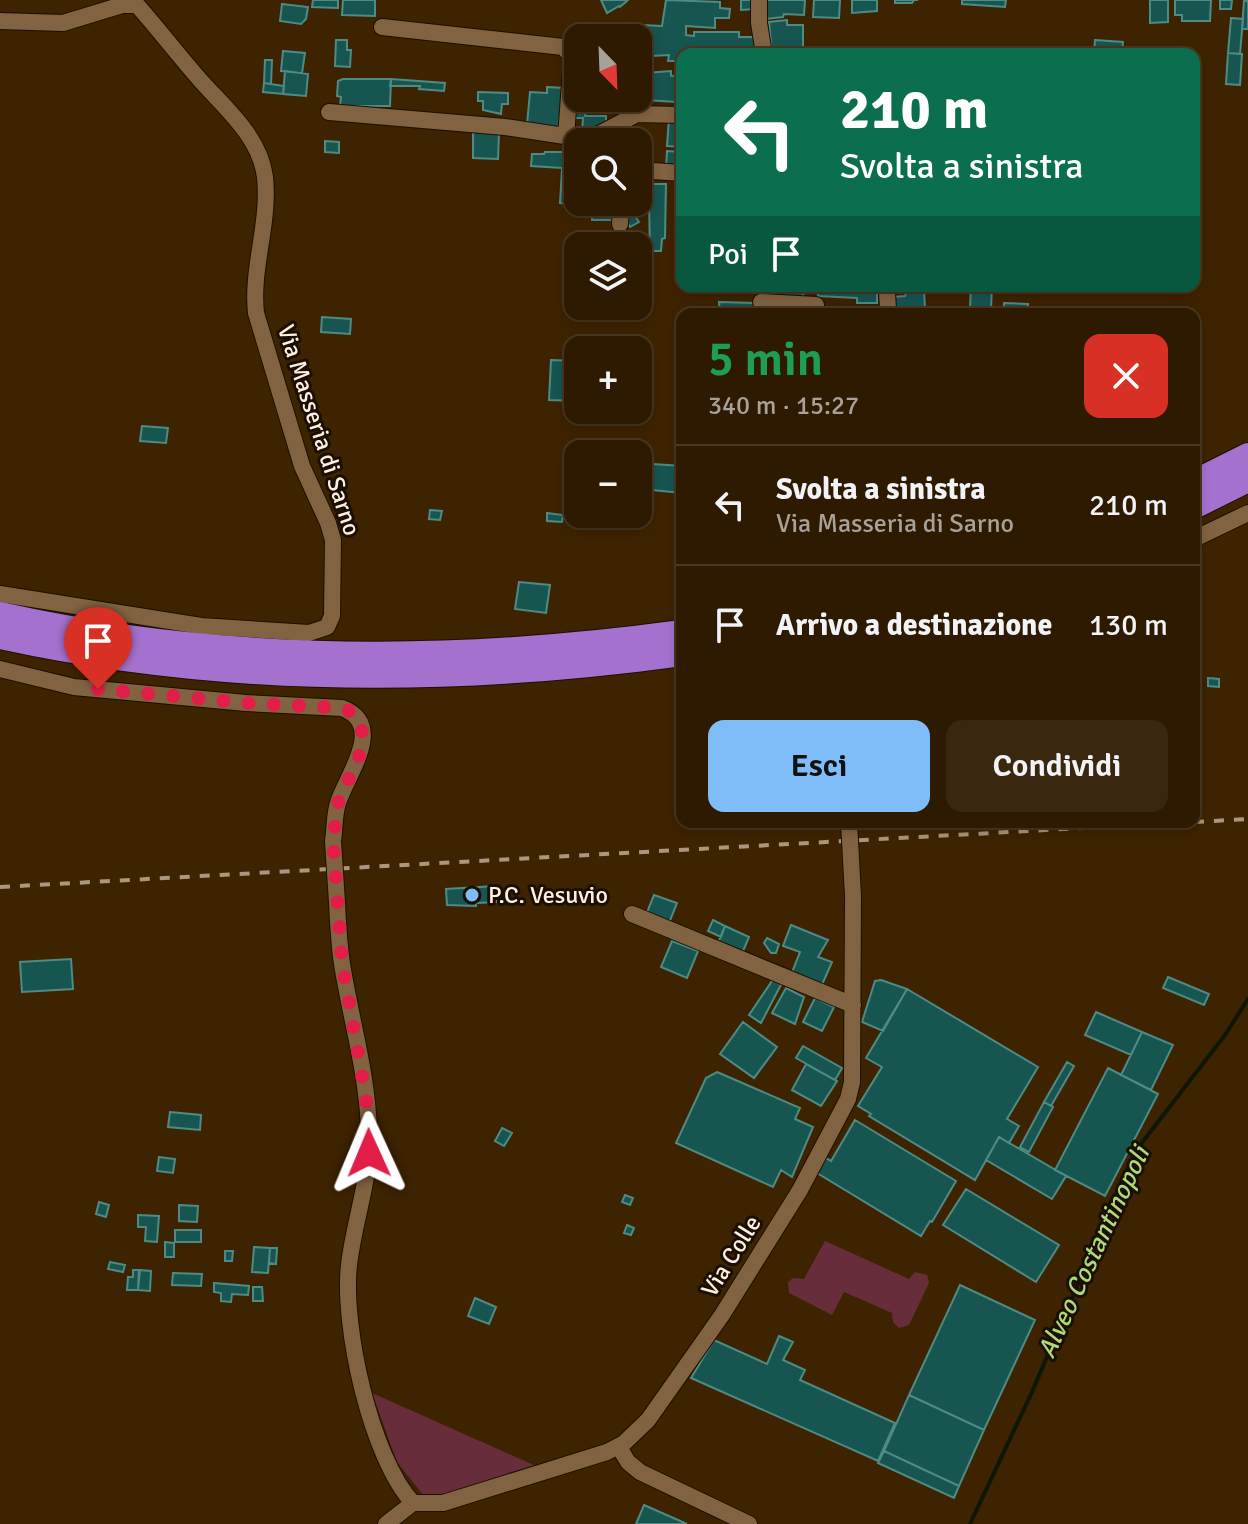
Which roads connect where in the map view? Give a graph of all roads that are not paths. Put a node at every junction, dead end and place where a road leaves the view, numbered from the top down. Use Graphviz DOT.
graph roads {
  1 [pos="759,0"];
  2 [pos="0,21"];
  3 [pos="382,27"];
  4 [pos="763,48"];
  5 [pos="329,112"];
  6 [pos="676,115"];
  7 [pos="567,128"];
  8 [pos="609,128"];
  9 [pos="564,136"];
  10 [pos="652,171"];
  11 [pos="676,173"];
  12 [pos="620,216"];
  13 [pos="620,224"];
  14 [pos="761,302"];
  15 [pos="808,308"];
  16 [pos="1248,455"];
  17 [pos="1200,479"];
  18 [pos="1248,480"];
  19 [pos="1200,504"];
  20 [pos="1248,513"];
  21 [pos="1200,536"];
  22 [pos="0,594"];
  23 [pos="0,614"];
  24 [pos="676,633"];
  25 [pos="0,637"];
  26 [pos="676,655"];
  27 [pos="0,669"];
  28 [pos="849,828"];
  29 [pos="632,914"];
  30 [pos="853,1005"];
  31 [pos="619,1447"];
  32 [pos="413,1503"];
  33 [pos="386,1524"];
  34 [pos="749,1524"];
  1 -- 4 [label="street"];
  2 -- 22 [label="street, Via Masseria di Sarno"];
  3 -- 7 [label="street"];
  5 -- 9 [label="street"];
  6 -- 8 [label="street"];
  10 -- 11 [label="street"];
  12 -- 13 [label="street"];
  14 -- 15 [label="street"];
  16 -- 17 [label="highway"];
  18 -- 19 [label="highway"];
  20 -- 21 [label="street"];
  23 -- 24 [label="highway"];
  25 -- 26 [label="highway"];
  27 -- 32 [label="street, bridge"];
  28 -- 30 [label="street, Via Colle, bridge"];
  29 -- 30 [label="street"];
  30 -- 31 [label="street, Via Colle"];
  31 -- 32 [label="street, Via Colle"];
  31 -- 34 [label="street"];
  32 -- 33 [label="street"];
}
